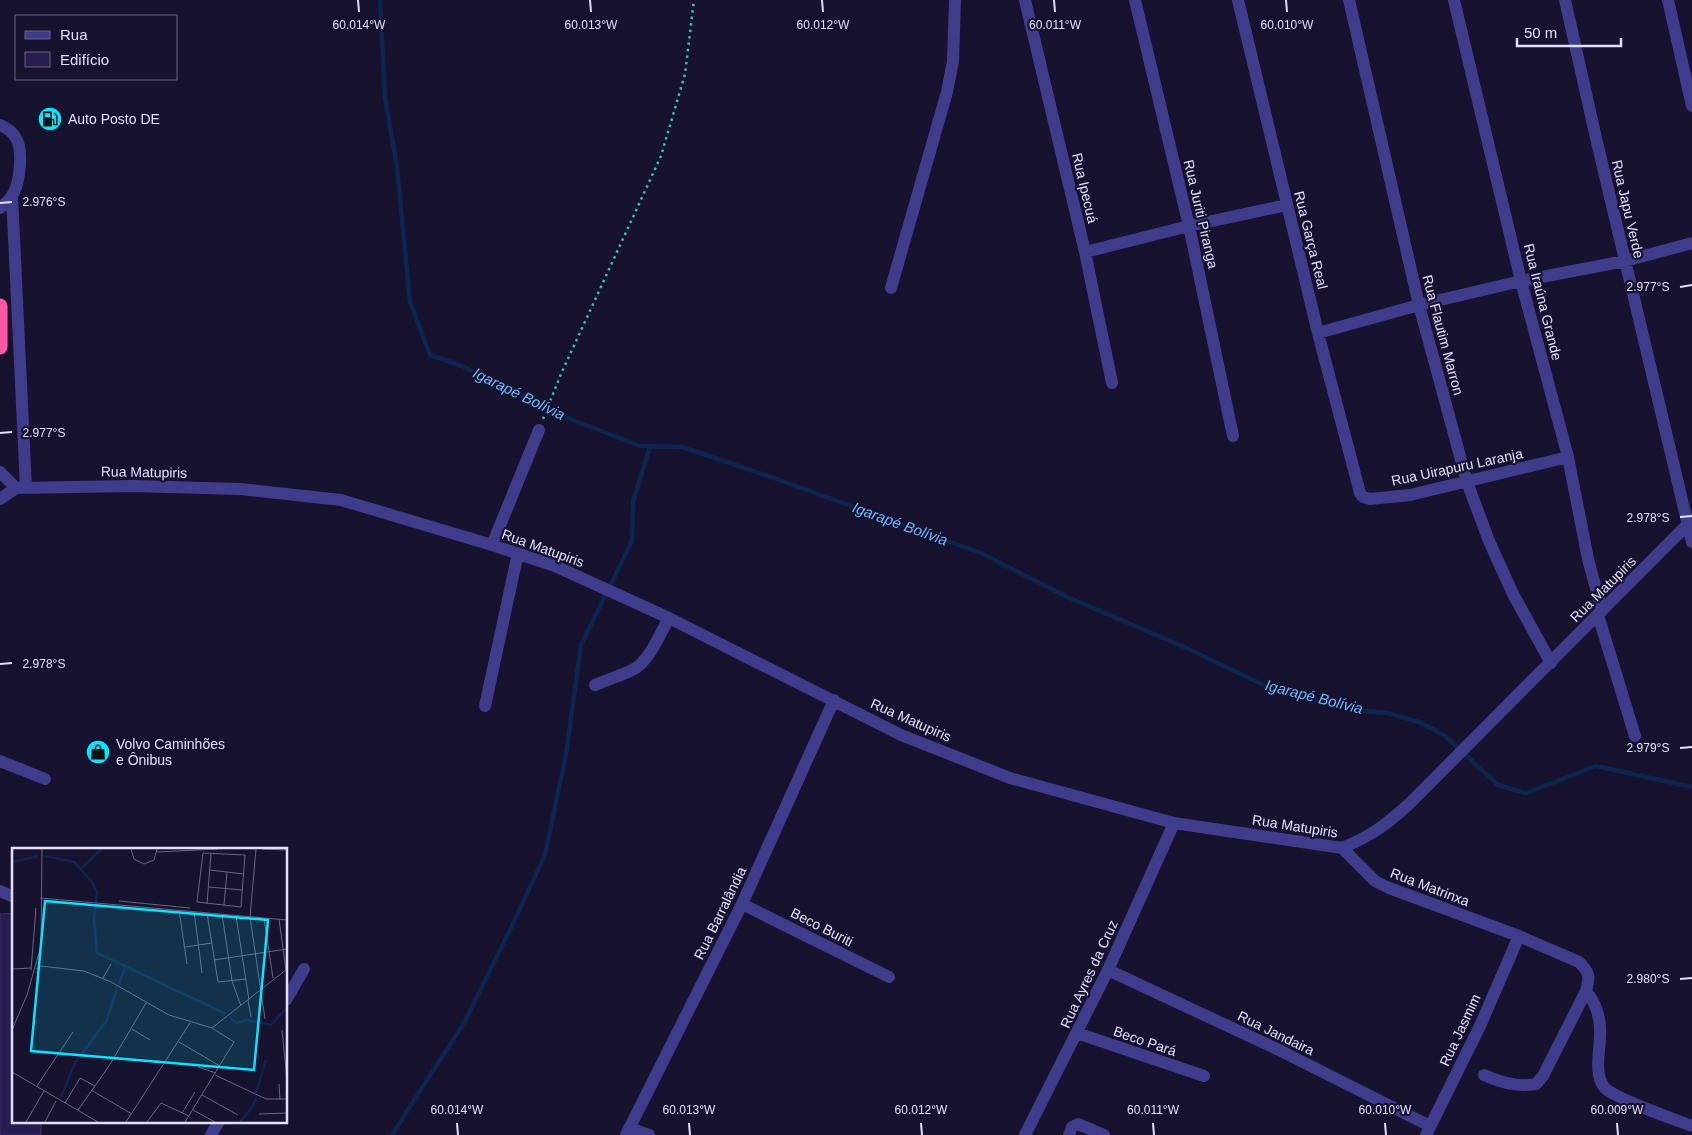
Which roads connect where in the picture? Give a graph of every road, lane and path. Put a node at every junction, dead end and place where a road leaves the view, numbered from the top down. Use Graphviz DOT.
graph roads {
  1 [pos="694,0"];
  2 [pos="955,0"];
  3 [pos="1025,0"];
  4 [pos="1135,0"];
  5 [pos="1238,0"];
  6 [pos="1348,0"];
  7 [pos="1454,0"];
  8 [pos="1565,0"];
  9 [pos="1668,0"];
  10 [pos="1692,106"];
  11 [pos="0,125"];
  12 [pos="12,196"];
  13 [pos="1287,205"];
  14 [pos="0,208"];
  15 [pos="1189,226"];
  16 [pos="1692,243"];
  17 [pos="1085,252"];
  18 [pos="1625,261"];
  19 [pos="1521,282"];
  20 [pos="891,288"];
  21 [pos="1419,305"];
  22 [pos="0,308"];
  23 [pos="1318,333"];
  24 [pos="0,347"];
  25 [pos="1112,383"];
  26 [pos="539,430"];
  27 [pos="1233,436"];
  28 [pos="1568,457"];
  29 [pos="0,472"];
  30 [pos="1467,482"];
  31 [pos="1358,486"];
  32 [pos="21,488"];
  33 [pos="0,499"];
  34 [pos="1690,522"];
  35 [pos="1692,542"];
  36 [pos="492,545"];
  37 [pos="518,553"];
  38 [pos="1600,613"];
  39 [pos="669,618"];
  40 [pos="1551,663"];
  41 [pos="595,685"];
  42 [pos="834,700"];
  43 [pos="485,706"];
  44 [pos="1635,736"];
  45 [pos="0,761"];
  46 [pos="45,779"];
  47 [pos="1174,823"];
  48 [pos="1342,848"];
  49 [pos="0,891"];
  50 [pos="12,896"];
  51 [pos="742,904"];
  52 [pos="1519,936"];
  53 [pos="304,969"];
  54 [pos="1108,970"];
  55 [pos="889,977"];
  56 [pos="1586,991"];
  57 [pos="288,997"];
  58 [pos="1078,1033"];
  59 [pos="1484,1075"];
  60 [pos="1204,1076"];
  61 [pos="218,1122"];
  62 [pos="1692,1126"];
  63 [pos="1428,1131"];
  64 [pos="628,1132"];
  65 [pos="211,1135"];
  66 [pos="649,1135"];
  67 [pos="1025,1135"];
  68 [pos="1069,1135"];
  69 [pos="1104,1135"];
  1 -- 26 [label="path"];
  2 -- 20 [label="street"];
  3 -- 17 [label="street, Rua Ipecuá"];
  4 -- 15 [label="street, Rua Juriti Piranga"];
  5 -- 13 [label="street, Rua Garça Real"];
  6 -- 21 [label="street, Rua Flautim Marron"];
  7 -- 19 [label="street, Rua Iraúna Grande"];
  8 -- 18 [label="street, Rua Japu Verde"];
  9 -- 10 [label="street"];
  11 -- 12 [label="street"];
  12 -- 14 [label="street"];
  12 -- 32 [label="street"];
  13 -- 15 [label="street"];
  13 -- 23 [label="street, Rua Garça Real"];
  15 -- 17 [label="street"];
  15 -- 27 [label="street, Rua Juriti Piranga"];
  16 -- 18 [label="street"];
  17 -- 25 [label="street, Rua Ipecuá"];
  18 -- 19 [label="street"];
  18 -- 34 [label="street, Rua Japu Verde"];
  19 -- 21 [label="street"];
  19 -- 28 [label="street, Rua Iraúna Grande"];
  21 -- 23 [label="street"];
  21 -- 30 [label="street, Rua Flautim Marron"];
  22 -- 24 [label="highway"];
  23 -- 31 [label="street, Rua Garça Real"];
  26 -- 36 [label="street"];
  28 -- 30 [label="street, Rua Uirapuru Laranja"];
  28 -- 38 [label="street, Rua Iraúna Grande"];
  29 -- 32 [label="street"];
  30 -- 31 [label="street, Rua Uirapuru Laranja"];
  30 -- 40 [label="street, Rua Flautim Marron"];
  32 -- 33 [label="street"];
  32 -- 36 [label="street, Rua Matupiris"];
  34 -- 35 [label="street, Rua Japu Verde"];
  34 -- 38 [label="street, Rua Matupiris"];
  36 -- 37 [label="street, Rua Matupiris"];
  37 -- 39 [label="street, Rua Matupiris"];
  37 -- 43 [label="street"];
  38 -- 40 [label="street, Rua Matupiris"];
  38 -- 44 [label="street, Rua Iraúna Grande"];
  39 -- 41 [label="street"];
  39 -- 42 [label="street, Rua Matupiris"];
  40 -- 48 [label="street, Rua Matupiris"];
  42 -- 47 [label="street, Rua Matupiris"];
  42 -- 51 [label="street, Rua Barralândia"];
  45 -- 46 [label="street"];
  47 -- 48 [label="street, Rua Matupiris"];
  47 -- 54 [label="street, Rua Ayres da Cruz"];
  48 -- 52 [label="street, Rua Matrinxa"];
  49 -- 50 [label="street"];
  51 -- 55 [label="street, Beco Buriti"];
  51 -- 64 [label="street, Rua Barralândia"];
  52 -- 56 [label="street, Rua Matrinxa"];
  52 -- 63 [label="street, Rua Jasmim"];
  53 -- 57 [label="street"];
  54 -- 58 [label="street, Rua Ayres da Cruz"];
  54 -- 63 [label="street, Rua Jandaira"];
  56 -- 59 [label="street"];
  56 -- 62 [label="street"];
  58 -- 60 [label="street, Beco Pará"];
  58 -- 67 [label="street, Rua Ayres da Cruz"];
  61 -- 65 [label="street"];
  64 -- 66 [label="street"];
  68 -- 69 [label="street"];
}
